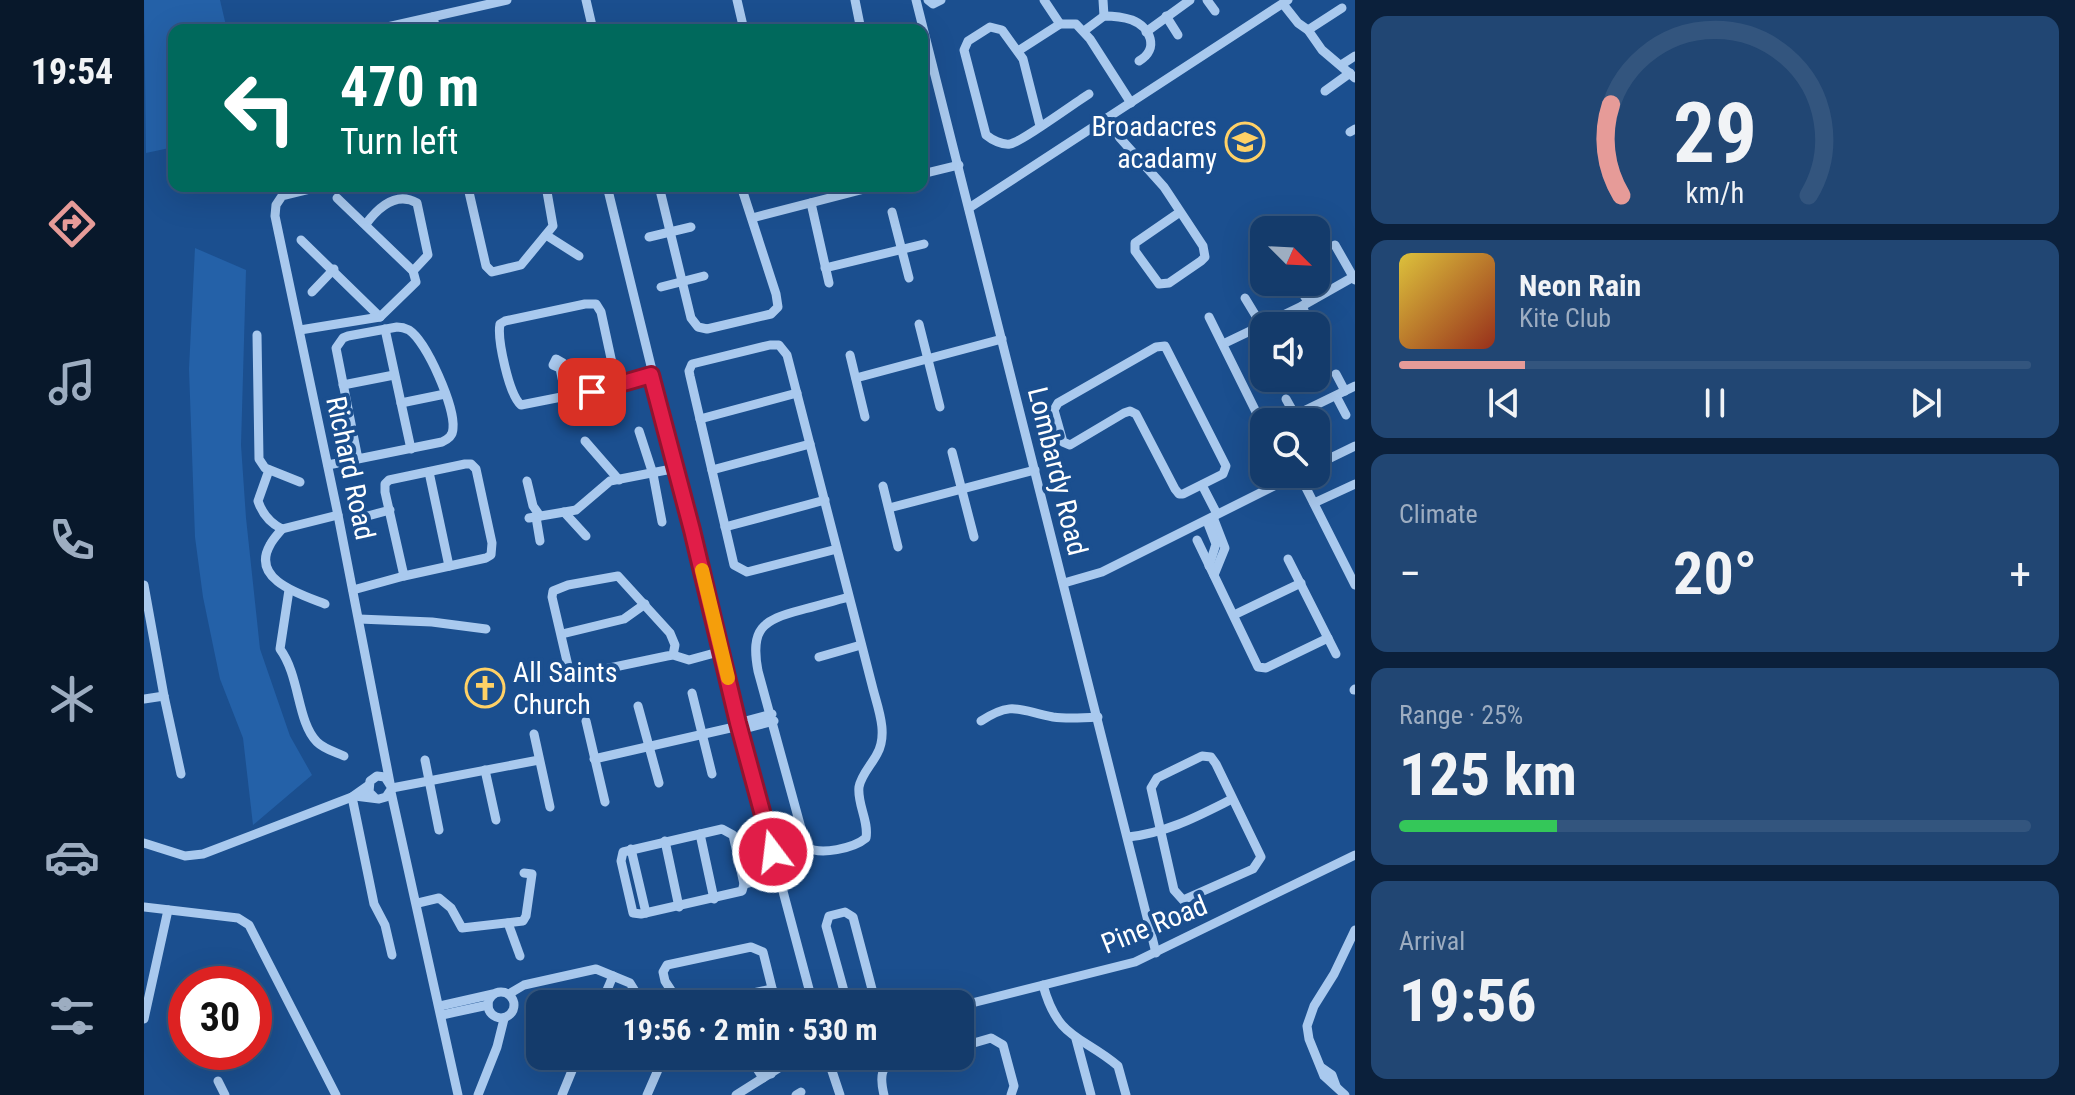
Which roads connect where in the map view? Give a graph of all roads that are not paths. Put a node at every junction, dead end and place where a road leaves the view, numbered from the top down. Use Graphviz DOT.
graph roads {
  1 [pos="507,0"];
  2 [pos="586,0"];
  3 [pos="737,0"];
  4 [pos="855,0"];
  5 [pos="916,0"];
  6 [pos="928,0"];
  7 [pos="941,0"];
  8 [pos="1044,0"];
  9 [pos="1103,0"];
  10 [pos="1190,0"];
  11 [pos="1207,0"];
  12 [pos="1286,2"];
  13 [pos="1342,8"];
  14 [pos="1215,11"];
  15 [pos="1104,16"];
  16 [pos="1166,16"];
  17 [pos="433,17"];
  18 [pos="401,24"];
  19 [pos="435,24"];
  20 [pos="592,24"];
  21 [pos="743,24"];
  22 [pos="860,24"];
  23 [pos="922,24"];
  24 [pos="1060,24"];
  25 [pos="1308,30"];
  26 [pos="1084,31"];
  27 [pos="1146,32"];
  28 [pos="1178,35"];
  29 [pos="928,46"];
  30 [pos="1018,51"];
  31 [pos="1355,56"];
  32 [pos="1139,61"];
  33 [pos="1341,65"];
  34 [pos="1353,75"];
  35 [pos="1325,91"];
  36 [pos="1089,94"];
  37 [pos="1131,103"];
  38 [pos="1107,118"];
  39 [pos="1040,126"];
  40 [pos="959,165"];
  41 [pos="928,173"];
  42 [pos="296,192"];
  43 [pos="469,192"];
  44 [pos="547,192"];
  45 [pos="608,192"];
  46 [pos="660,192"];
  47 [pos="743,192"];
  48 [pos="853,192"];
  49 [pos="337,198"];
  50 [pos="811,203"];
  51 [pos="969,208"];
  52 [pos="892,212"];
  53 [pos="1180,212"];
  54 [pos="752,218"];
  55 [pos="366,224"];
  56 [pos="691,227"];
  57 [pos="670,233"];
  58 [pos="546,235"];
  59 [pos="649,237"];
  60 [pos="301,240"];
  61 [pos="924,244"];
  62 [pos="1335,245"];
  63 [pos="902,250"];
  64 [pos="579,256"];
  65 [pos="825,268"];
  66 [pos="334,269"];
  67 [pos="415,275"];
  68 [pos="704,276"];
  69 [pos="909,278"];
  70 [pos="1354,278"];
  71 [pos="682,283"];
  72 [pos="829,283"];
  73 [pos="661,287"];
  74 [pos="312,292"];
  75 [pos="1302,296"];
  76 [pos="1245,298"];
  77 [pos="1305,304"];
  78 [pos="1251,312"];
  79 [pos="1289,312"];
  80 [pos="1307,312"];
  81 [pos="380,317"];
  82 [pos="1209,317"];
  83 [pos="919,324"];
  84 [pos="385,329"];
  85 [pos="300,330"];
  86 [pos="1250,331"];
  87 [pos="257,335"];
  88 [pos="1002,339"];
  89 [pos="1223,344"];
  90 [pos="850,355"];
  91 [pos="929,359"];
  92 [pos="560,368"];
  93 [pos="1336,374"];
  94 [pos="394,375"];
  95 [pos="651,375"];
  96 [pos="856,378"];
  97 [pos="343,385"];
  98 [pos="617,386"];
  99 [pos="1355,386"];
  100 [pos="797,393"];
  101 [pos="1340,393"];
  102 [pos="445,394"];
  103 [pos="566,397"];
  104 [pos="1286,399"];
  105 [pos="401,403"];
  106 [pos="940,407"];
  107 [pos="1254,408"];
  108 [pos="1292,408"];
  109 [pos="1314,408"];
  110 [pos="1346,415"];
  111 [pos="865,417"];
  112 [pos="700,419"];
  113 [pos="639,431"];
  114 [pos="585,441"];
  115 [pos="810,444"];
  116 [pos="1355,446"];
  117 [pos="411,449"];
  118 [pos="952,452"];
  119 [pos="1330,458"];
  120 [pos="358,459"];
  121 [pos="328,465"];
  122 [pos="677,468"];
  123 [pos="269,470"];
  124 [pos="712,470"];
  125 [pos="1035,470"];
  126 [pos="429,472"];
  127 [pos="653,474"];
  128 [pos="619,480"];
  129 [pos="527,481"];
  130 [pos="300,482"];
  131 [pos="1202,485"];
  132 [pos="1352,485"];
  133 [pos="883,486"];
  134 [pos="1270,488"];
  135 [pos="1306,488"];
  136 [pos="961,490"];
  137 [pos="1355,498"];
  138 [pos="825,500"];
  139 [pos="1314,503"];
  140 [pos="889,508"];
  141 [pos="390,510"];
  142 [pos="564,512"];
  143 [pos="338,515"];
  144 [pos="364,517"];
  145 [pos="535,517"];
  146 [pos="1212,517"];
  147 [pos="662,522"];
  148 [pos="725,527"];
  149 [pos="282,529"];
  150 [pos="586,536"];
  151 [pos="974,537"];
  152 [pos="1197,540"];
  153 [pos="540,541"];
  154 [pos="898,547"];
  155 [pos="837,549"];
  156 [pos="1288,559"];
  157 [pos="449,566"];
  158 [pos="1212,571"];
  159 [pos="404,576"];
  160 [pos="1064,583"];
  161 [pos="1301,583"];
  162 [pos="144,585"];
  163 [pos="1355,585"];
  164 [pos="289,590"];
  165 [pos="353,590"];
  166 [pos="849,597"];
  167 [pos="325,604"];
  168 [pos="645,604"];
  169 [pos="1234,615"];
  170 [pos="359,619"];
  171 [pos="486,629"];
  172 [pos="562,634"];
  173 [pos="1328,638"];
  174 [pos="861,645"];
  175 [pos="722,651"];
  176 [pos="1336,654"];
  177 [pos="673,655"];
  178 [pos="819,657"];
  179 [pos="692,693"];
  180 [pos="164,696"];
  181 [pos="144,699"];
  182 [pos="638,706"];
  183 [pos="1098,717"];
  184 [pos="773,718"];
  185 [pos="586,721"];
  186 [pos="981,721"];
  187 [pos="739,726"];
  188 [pos="534,734"];
  189 [pos="703,734"];
  190 [pos="649,746"];
  191 [pos="381,747"];
  192 [pos="344,756"];
  193 [pos="594,759"];
  194 [pos="425,760"];
  195 [pos="539,760"];
  196 [pos="485,770"];
  197 [pos="181,774"];
  198 [pos="712,774"];
  199 [pos="371,781"];
  200 [pos="430,781"];
  201 [pos="659,783"];
  202 [pos="391,787"];
  203 [pos="354,797"];
  204 [pos="377,798"];
  205 [pos="1232,799"];
  206 [pos="605,802"];
  207 [pos="550,807"];
  208 [pos="395,813"];
  209 [pos="496,820"];
  210 [pos="439,830"];
  211 [pos="1159,832"];
  212 [pos="700,834"];
  213 [pos="1131,837"];
  214 [pos="665,841"];
  215 [pos="144,843"];
  216 [pos="772,848"];
  217 [pos="1355,855"];
  218 [pos="738,856"];
  219 [pos="524,873"];
  220 [pos="766,879"];
  221 [pos="744,884"];
  222 [pos="714,899"];
  223 [pos="418,903"];
  224 [pos="144,907"];
  225 [pos="679,907"];
  226 [pos="168,910"];
  227 [pos="508,923"];
  228 [pos="1355,930"];
  229 [pos="1156,953"];
  230 [pos="392,955"];
  231 [pos="520,956"];
  232 [pos="613,976"];
  233 [pos="1043,985"];
  234 [pos="772,989"];
  235 [pos="607,990"];
  236 [pos="634,990"];
  237 [pos="671,990"];
  238 [pos="767,990"];
  239 [pos="809,990"];
  240 [pos="493,994"];
  241 [pos="509,994"];
  242 [pos="874,998"];
  243 [pos="974,1002"];
  244 [pos="488,1005"];
  245 [pos="441,1010"];
  246 [pos="144,1019"];
  247 [pos="504,1019"];
  248 [pos="1076,1039"];
  249 [pos="974,1043"];
  250 [pos="572,1070"];
  251 [pos="658,1070"];
  252 [pos="762,1070"];
  253 [pos="765,1070"];
  254 [pos="776,1070"];
  255 [pos="831,1070"];
  256 [pos="882,1070"];
  257 [pos="767,1076"];
  258 [pos="218,1081"];
  259 [pos="837,1093"];
  260 [pos="225,1095"];
  261 [pos="336,1095"];
  262 [pos="458,1095"];
  263 [pos="478,1095"];
  264 [pos="562,1095"];
  265 [pos="647,1095"];
  266 [pos="736,1095"];
  267 [pos="884,1095"];
  268 [pos="1011,1095"];
  269 [pos="1091,1095"];
  270 [pos="1126,1095"];
  271 [pos="1345,1095"];
  1 -- 17 [label="street"];
  2 -- 20 [label="street"];
  3 -- 21 [label="street"];
  4 -- 22 [label="street"];
  5 -- 23 [label="street, Lombardy Road"];
  6 -- 7 [label="street"];
  8 -- 24 [label="street"];
  9 -- 15 [label="street"];
  10 -- 16 [label="street"];
  11 -- 14 [label="street"];
  12 -- 25 [label="street"];
  12 -- 37 [label="street"];
  13 -- 25 [label="street"];
  15 -- 26 [label="street"];
  15 -- 27 [label="street"];
  16 -- 27 [label="street"];
  16 -- 28 [label="street"];
  17 -- 18 [label="street"];
  17 -- 19 [label="street"];
  24 -- 26 [label="street"];
  24 -- 30 [label="street"];
  25 -- 33 [label="street"];
  26 -- 37 [label="street"];
  27 -- 32 [label="street"];
  29 -- 40 [label="street, Lombardy Road"];
  30 -- 39 [label="street"];
  30 -- 39 [label="street"];
  31 -- 33 [label="street"];
  33 -- 34 [label="street"];
  34 -- 35 [label="street"];
  36 -- 39 [label="street"];
  37 -- 38 [label="street"];
  38 -- 51 [label="street"];
  38 -- 53 [label="street"];
  40 -- 41 [label="street"];
  40 -- 51 [label="street, Lombardy Road"];
  42 -- 85 [label="street, Richard Road"];
  43 -- 58 [label="street"];
  44 -- 58 [label="street"];
  45 -- 95 [label="street"];
  46 -- 57 [label="street"];
  47 -- 54 [label="street"];
  48 -- 50 [label="street"];
  49 -- 55 [label="street"];
  50 -- 54 [label="street"];
  50 -- 65 [label="street"];
  51 -- 88 [label="street, Lombardy Road"];
  52 -- 63 [label="street"];
  53 -- 53 [label="street"];
  54 -- 71 [label="street"];
  55 -- 67 [label="street"];
  55 -- 67 [label="street"];
  56 -- 57 [label="street"];
  57 -- 59 [label="street"];
  57 -- 71 [label="street"];
  58 -- 64 [label="street"];
  60 -- 66 [label="street"];
  61 -- 63 [label="street"];
  62 -- 70 [label="street"];
  63 -- 65 [label="street"];
  63 -- 69 [label="street"];
  65 -- 72 [label="street"];
  66 -- 74 [label="street"];
  66 -- 81 [label="street"];
  67 -- 81 [label="street"];
  68 -- 71 [label="street"];
  70 -- 77 [label="street"];
  71 -- 73 [label="street"];
  75 -- 77 [label="street"];
  76 -- 78 [label="street"];
  77 -- 79 [label="street"];
  77 -- 80 [label="street"];
  81 -- 85 [label="street"];
  82 -- 89 [label="street"];
  83 -- 91 [label="street"];
  84 -- 94 [label="street"];
  84 -- 97 [label="street"];
  84 -- 102 [label="street"];
  85 -- 121 [label="street, Richard Road"];
  86 -- 89 [label="street"];
  87 -- 123 [label="street"];
  88 -- 91 [label="street"];
  88 -- 125 [label="street, Lombardy Road"];
  89 -- 107 [label="street"];
  90 -- 96 [label="street"];
  91 -- 96 [label="street"];
  91 -- 106 [label="street"];
  92 -- 103 [label="street"];
  93 -- 101 [label="street"];
  94 -- 97 [label="street"];
  94 -- 105 [label="street"];
  95 -- 98 [label="street"];
  95 -- 122 [label="street"];
  96 -- 111 [label="street"];
  97 -- 120 [label="street"];
  98 -- 103 [label="street"];
  98 -- 103 [label="street"];
  99 -- 101 [label="street"];
  100 -- 112 [label="street"];
  100 -- 112 [label="street"];
  100 -- 115 [label="street"];
  101 -- 109 [label="street"];
  101 -- 110 [label="street"];
  102 -- 105 [label="street"];
  102 -- 117 [label="street"];
  104 -- 108 [label="street"];
  105 -- 117 [label="street"];
  112 -- 124 [label="street"];
  113 -- 127 [label="street"];
  114 -- 128 [label="street"];
  115 -- 124 [label="street"];
  115 -- 138 [label="street"];
  116 -- 119 [label="street"];
  117 -- 120 [label="street"];
  118 -- 136 [label="street"];
  120 -- 121 [label="street"];
  121 -- 143 [label="street, Richard Road"];
  122 -- 127 [label="street"];
  122 -- 175 [label="street"];
  123 -- 130 [label="street"];
  123 -- 149 [label="street"];
  124 -- 148 [label="street"];
  125 -- 136 [label="street"];
  125 -- 160 [label="street, Lombardy Road"];
  126 -- 141 [label="street"];
  126 -- 157 [label="street"];
  126 -- 157 [label="street"];
  127 -- 128 [label="street"];
  127 -- 147 [label="street"];
  128 -- 142 [label="street"];
  129 -- 145 [label="street"];
  131 -- 131 [label="street"];
  131 -- 146 [label="street"];
  132 -- 137 [label="street"];
  132 -- 139 [label="street"];
  133 -- 140 [label="street"];
  134 -- 146 [label="street"];
  135 -- 139 [label="street"];
  136 -- 140 [label="street"];
  136 -- 151 [label="street"];
  138 -- 148 [label="street"];
  138 -- 155 [label="street"];
  139 -- 163 [label="street"];
  140 -- 154 [label="street"];
  141 -- 144 [label="street"];
  141 -- 159 [label="street"];
  142 -- 145 [label="street"];
  142 -- 150 [label="street"];
  143 -- 149 [label="street"];
  143 -- 165 [label="street, Richard Road"];
  145 -- 153 [label="street"];
  146 -- 158 [label="street"];
  146 -- 160 [label="street"];
  148 -- 155 [label="street"];
  149 -- 164 [label="street"];
  152 -- 158 [label="street"];
  155 -- 166 [label="street"];
  156 -- 161 [label="street"];
  157 -- 159 [label="street"];
  158 -- 169 [label="street"];
  159 -- 165 [label="street"];
  160 -- 183 [label="street, Lombardy Road"];
  161 -- 169 [label="street"];
  161 -- 173 [label="street"];
  162 -- 180 [label="street"];
  164 -- 167 [label="street"];
  164 -- 192 [label="street"];
  165 -- 170 [label="street, Richard Road"];
  166 -- 174 [label="street"];
  166 -- 184 [label="street"];
  168 -- 172 [label="street"];
  168 -- 172 [label="street"];
  168 -- 177 [label="street"];
  169 -- 173 [label="street"];
  170 -- 171 [label="street"];
  170 -- 191 [label="street, Richard Road"];
  172 -- 177 [label="street"];
  173 -- 176 [label="street"];
  174 -- 178 [label="street"];
  174 -- 184 [label="street"];
  175 -- 177 [label="street"];
  175 -- 187 [label="street"];
  179 -- 189 [label="street"];
  180 -- 181 [label="street"];
  180 -- 197 [label="street"];
  182 -- 190 [label="street"];
  183 -- 186 [label="street"];
  183 -- 213 [label="street, Lombardy Road"];
  184 -- 187 [label="street"];
  185 -- 193 [label="street"];
  187 -- 189 [label="street"];
  187 -- 216 [label="street"];
  188 -- 195 [label="street"];
  189 -- 190 [label="street"];
  189 -- 198 [label="street"];
  190 -- 193 [label="street"];
  190 -- 201 [label="street"];
  191 -- 199 [label="street, Richard Road"];
  191 -- 202 [label="street, Richard Road"];
  193 -- 206 [label="street"];
  194 -- 200 [label="street"];
  195 -- 196 [label="street"];
  195 -- 207 [label="street"];
  196 -- 200 [label="street"];
  196 -- 209 [label="street"];
  199 -- 202 [label="street"];
  199 -- 203 [label="street"];
  199 -- 204 [label="street"];
  200 -- 202 [label="street"];
  200 -- 210 [label="street"];
  202 -- 204 [label="street"];
  202 -- 208 [label="street, Richard Road"];
  203 -- 204 [label="street"];
  203 -- 215 [label="street"];
  203 -- 230 [label="street"];
  204 -- 208 [label="street"];
  205 -- 211 [label="street"];
  205 -- 211 [label="street"];
  205 -- 211 [label="street"];
  208 -- 223 [label="street, Richard Road"];
  211 -- 213 [label="street"];
  212 -- 214 [label="street"];
  212 -- 218 [label="street"];
  212 -- 222 [label="street"];
  213 -- 229 [label="street, Lombardy Road"];
  214 -- 225 [label="street"];
  214 -- 225 [label="street"];
  216 -- 218 [label="street"];
  216 -- 239 [label="street"];
  217 -- 229 [label="street, Pine Road"];
  218 -- 221 [label="street"];
  219 -- 227 [label="street"];
  220 -- 221 [label="street"];
  221 -- 222 [label="street"];
  222 -- 225 [label="street"];
  223 -- 227 [label="street"];
  223 -- 245 [label="street, Richard Road"];
  224 -- 226 [label="street"];
  226 -- 246 [label="street"];
  226 -- 261 [label="street"];
  227 -- 231 [label="street"];
  228 -- 271 [label="street"];
  229 -- 233 [label="street, Pine Road"];
  232 -- 235 [label="street"];
  232 -- 236 [label="street"];
  232 -- 241 [label="street"];
  233 -- 243 [label="street, Pine Road"];
  233 -- 248 [label="street"];
  234 -- 237 [label="street"];
  234 -- 238 [label="street"];
  240 -- 241 [label="street"];
  240 -- 244 [label="street"];
  240 -- 245 [label="street"];
  241 -- 247 [label="street"];
  242 -- 242 [label="street"];
  244 -- 245 [label="street"];
  244 -- 247 [label="street"];
  245 -- 262 [label="street, Richard Road"];
  247 -- 263 [label="street"];
  248 -- 269 [label="street"];
  248 -- 270 [label="street"];
  249 -- 268 [label="street"];
  250 -- 264 [label="street"];
  251 -- 265 [label="street"];
  252 -- 257 [label="street"];
  253 -- 257 [label="street"];
  254 -- 257 [label="street"];
  255 -- 259 [label="street"];
  256 -- 267 [label="street"];
  257 -- 266 [label="street"];
  258 -- 260 [label="street"];
}
